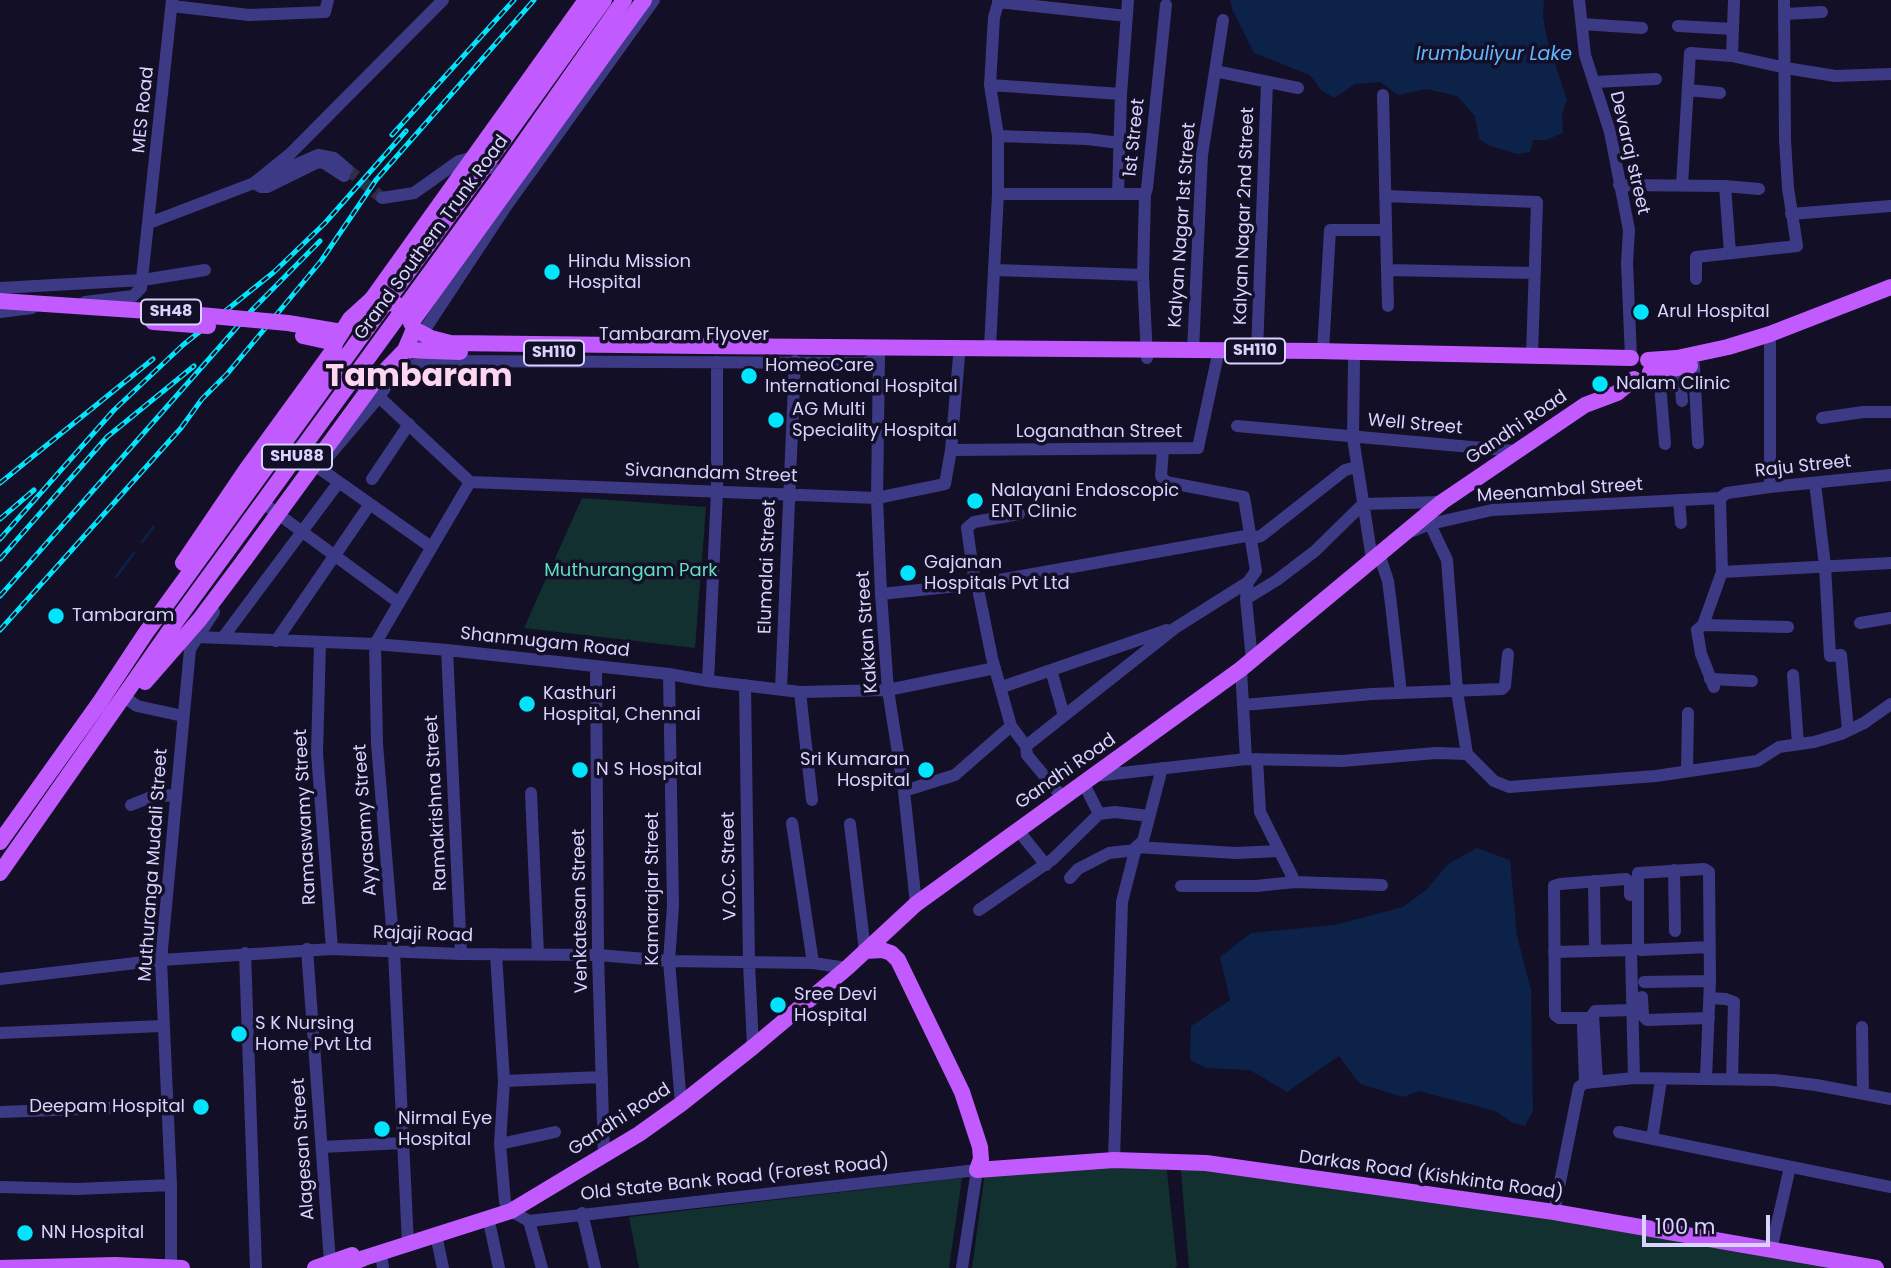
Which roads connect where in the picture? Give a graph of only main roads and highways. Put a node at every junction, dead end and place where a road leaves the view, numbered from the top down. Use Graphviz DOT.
graph roads {
  1 [pos="586,0"];
  2 [pos="604,0"];
  3 [pos="624,0"];
  4 [pos="644,0"];
  5 [pos="475,212"];
  6 [pos="496,225"];
  7 [pos="1891,287"];
  8 [pos="1891,297"];
  9 [pos="372,299"];
  10 [pos="0,301"];
  11 [pos="0,310"];
  12 [pos="412,326"];
  13 [pos="1770,337"];
  14 [pos="337,341"];
  15 [pos="405,349"];
  16 [pos="873,351"];
  17 [pos="1147,354"];
  18 [pos="1652,368"];
  19 [pos="1630,369"];
  20 [pos="377,389"];
  21 [pos="145,634"];
  22 [pos="125,701"];
  23 [pos="0,842"];
  24 [pos="0,873"];
  25 [pos="865,951"];
  26 [pos="508,1206"];
  27 [pos="408,1240"];
  28 [pos="382,1261"];
  29 [pos="361,1264"];
  30 [pos="326,1266"];
  31 [pos="0,1268"];
  32 [pos="175,1268"];
  33 [pos="1876,1268"];
  1 -- 9 [label="main road, bridge"];
  2 -- 21 [label="main road, Grand Southern Trunk Road / SHU88"];
  3 -- 5 [label="main road, Grand Southern Trunk Road / SHU88"];
  4 -- 12 [label="main road, bridge"];
  5 -- 6 [label="main road"];
  5 -- 22 [label="main road, Grand Southern Trunk Road / SHU88"];
  7 -- 13 [label="main road"];
  8 -- 13 [label="main road"];
  9 -- 12 [label="main road, bridge"];
  9 -- 14 [label="main road"];
  10 -- 14 [label="main road, SH48, bridge"];
  11 -- 14 [label="main road, SH48, bridge"];
  12 -- 15 [label="main road"];
  12 -- 16 [label="main road, Tambaram Flyover / SH110, bridge"];
  13 -- 18 [label="main road"];
  13 -- 18 [label="main road"];
  14 -- 20 [label="main road, bridge"];
  14 -- 21 [label="main road"];
  15 -- 16 [label="main road, Tambaram Flyover / SH110, bridge"];
  15 -- 20 [label="main road"];
  16 -- 17 [label="main road, SH110"];
  16 -- 17 [label="main road, SH110"];
  17 -- 19 [label="main road, SH110"];
  17 -- 19 [label="main road, SH110"];
  18 -- 19 [label="main road"];
  19 -- 25 [label="main road, Gandhi Road"];
  20 -- 22 [label="main road, bridge"];
  21 -- 23 [label="main road, Grand Southern Trunk Road / SHU88"];
  22 -- 24 [label="main road, Grand Southern Trunk Road / SHU88"];
  25 -- 26 [label="main road, Gandhi Road"];
  25 -- 33 [label="main road, Darkas Road (Kishkinta Road)"];
  26 -- 27 [label="main road, Gandhi Road"];
  26 -- 27 [label="main road, Gandhi Road"];
  27 -- 28 [label="main road, Gandhi Road"];
  27 -- 30 [label="main road, Gandhi Road"];
  28 -- 29 [label="main road, Gandhi Road"];
  29 -- 30 [label="main road, Gandhi Road"];
  31 -- 32 [label="main road"];
}
